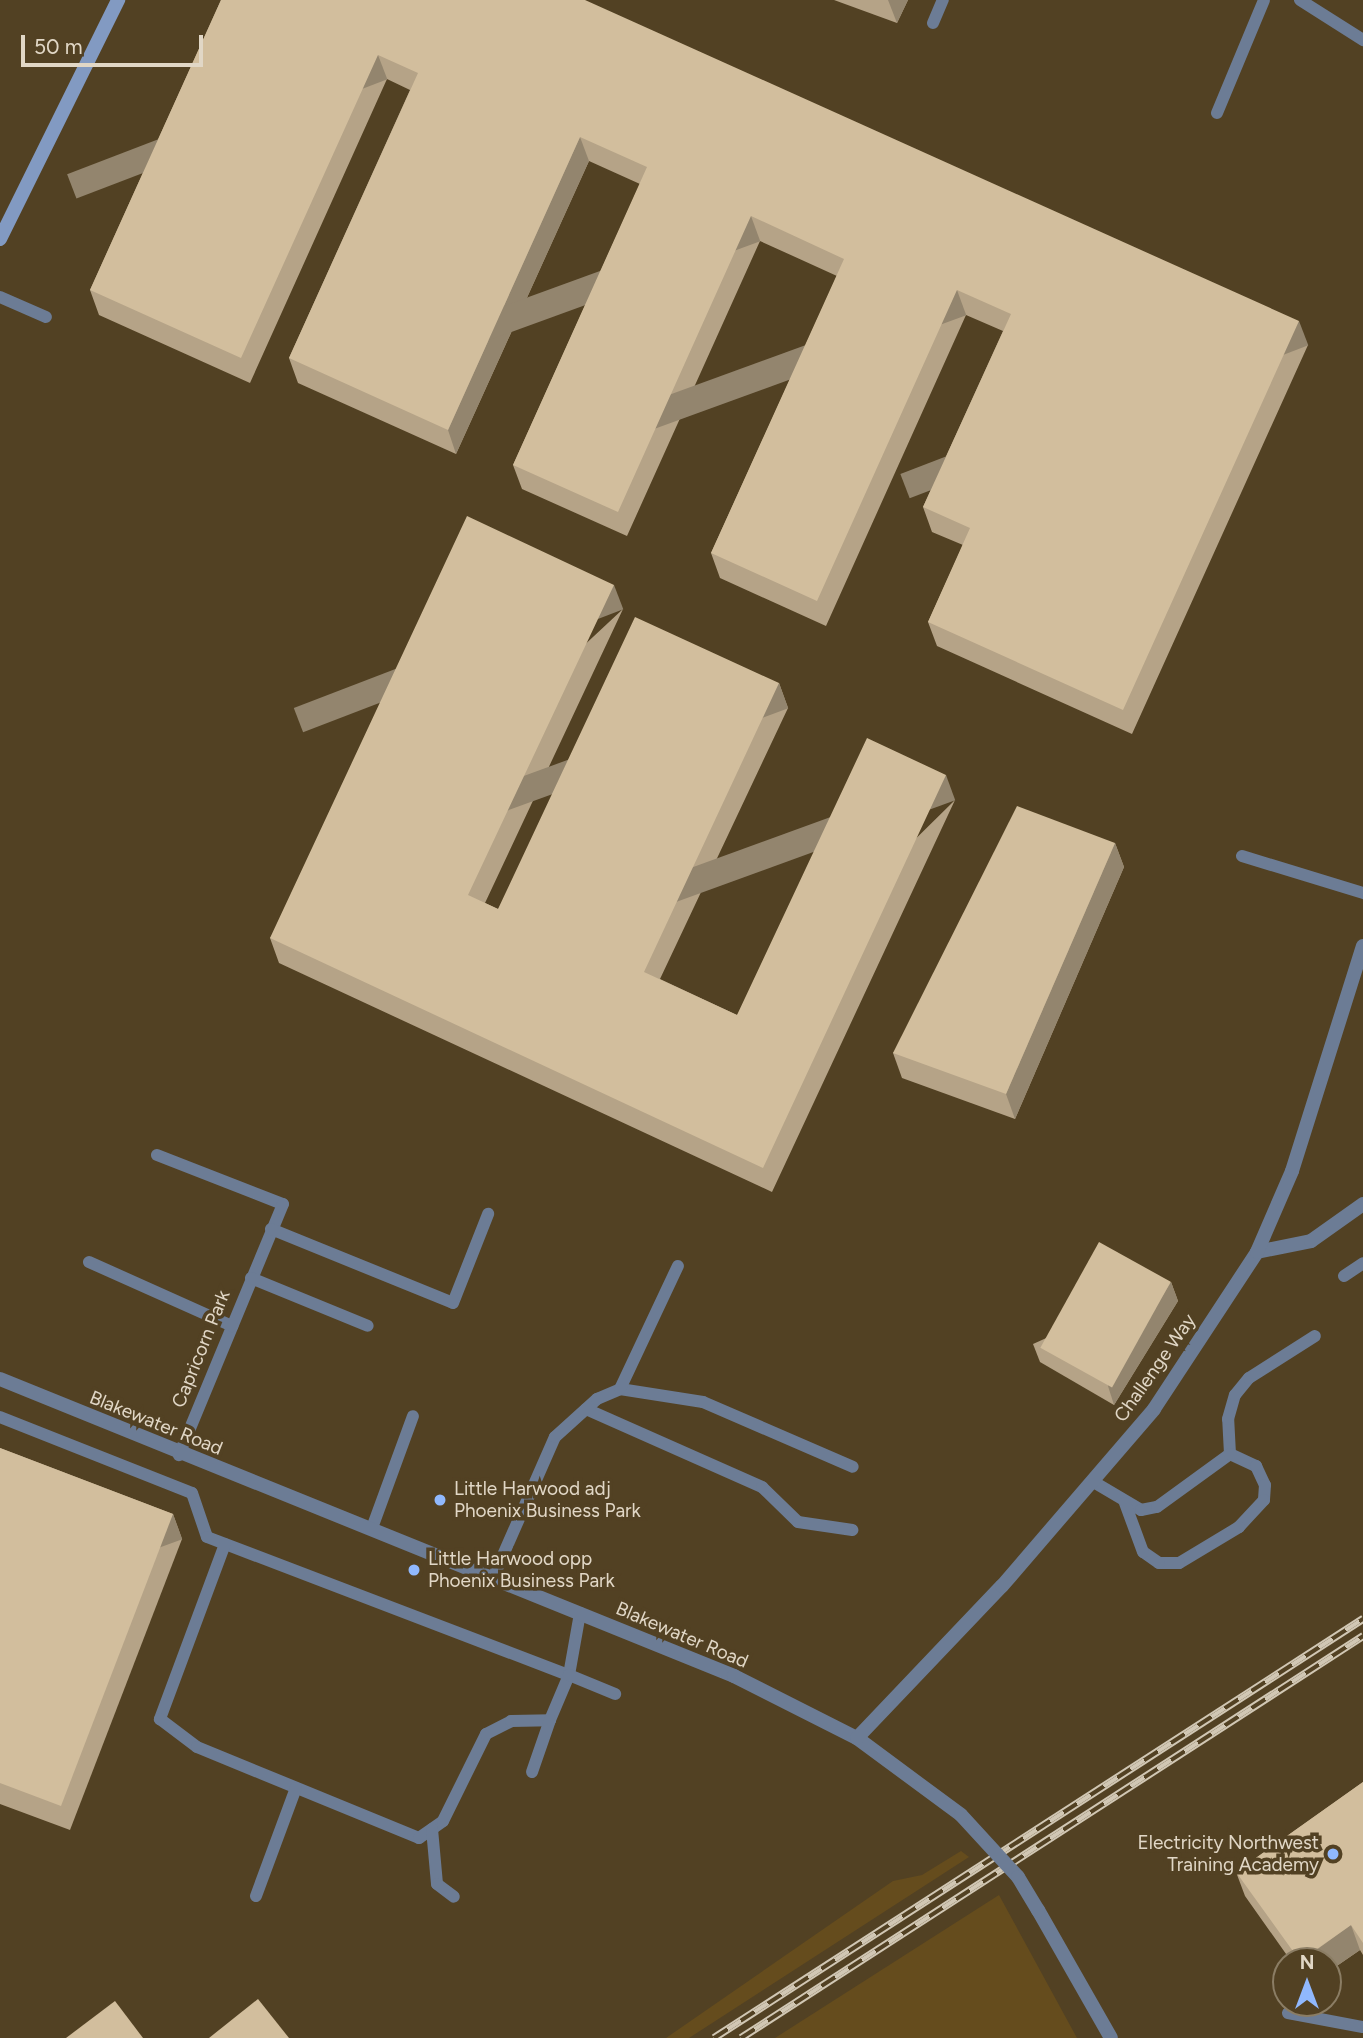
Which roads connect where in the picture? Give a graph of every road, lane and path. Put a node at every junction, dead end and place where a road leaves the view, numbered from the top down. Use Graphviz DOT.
graph roads {
  1 [pos="118,0"];
  2 [pos="943,0"];
  3 [pos="1264,0"];
  4 [pos="1300,0"];
  5 [pos="933,23"];
  6 [pos="1363,40"];
  7 [pos="1217,113"];
  8 [pos="0,239"];
  9 [pos="0,297"];
  10 [pos="46,317"];
  11 [pos="1242,856"];
  12 [pos="1363,893"];
  13 [pos="1363,946"];
  14 [pos="157,1154"];
  15 [pos="1363,1205"];
  16 [pos="488,1214"];
  17 [pos="271,1229"];
  18 [pos="1257,1252"];
  19 [pos="89,1262"];
  20 [pos="1363,1263"];
  21 [pos="678,1266"];
  22 [pos="1344,1276"];
  23 [pos="251,1278"];
  24 [pos="232,1326"];
  25 [pos="368,1326"];
  26 [pos="1315,1336"];
  27 [pos="0,1379"];
  28 [pos="620,1388"];
  29 [pos="586,1409"];
  30 [pos="413,1416"];
  31 [pos="0,1417"];
  32 [pos="1230,1454"];
  33 [pos="179,1455"];
  34 [pos="853,1467"];
  35 [pos="1092,1481"];
  36 [pos="1125,1503"];
  37 [pos="372,1528"];
  38 [pos="852,1531"];
  39 [pos="225,1544"];
  40 [pos="493,1577"];
  41 [pos="580,1613"];
  42 [pos="569,1675"];
  43 [pos="615,1694"];
  44 [pos="550,1720"];
  45 [pos="857,1738"];
  46 [pos="532,1772"];
  47 [pos="296,1788"];
  48 [pos="432,1829"];
  49 [pos="256,1896"];
  50 [pos="454,1897"];
  51 [pos="1309,2017"];
  52 [pos="1363,2027"];
  53 [pos="1111,2038"];
  1 -- 8 [label="street"];
  2 -- 5 [label="lane"];
  3 -- 7 [label="lane"];
  4 -- 6 [label="lane"];
  9 -- 10 [label="lane"];
  11 -- 12 [label="lane"];
  13 -- 18 [label="street, Challenge Way"];
  14 -- 17 [label="lane, Capricorn Park"];
  15 -- 18 [label="street"];
  16 -- 17 [label="lane"];
  17 -- 23 [label="lane, Capricorn Park"];
  18 -- 35 [label="street, Challenge Way"];
  19 -- 24 [label="lane"];
  20 -- 22 [label="lane"];
  21 -- 28 [label="lane"];
  23 -- 24 [label="lane, Capricorn Park"];
  23 -- 25 [label="lane"];
  24 -- 33 [label="lane, Capricorn Park"];
  26 -- 32 [label="lane"];
  27 -- 33 [label="street, Blakewater Road"];
  28 -- 29 [label="lane"];
  28 -- 34 [label="lane"];
  29 -- 38 [label="lane"];
  29 -- 40 [label="lane"];
  30 -- 37 [label="lane"];
  31 -- 39 [label="lane"];
  32 -- 36 [label="lane"];
  32 -- 36 [label="lane"];
  33 -- 37 [label="street, Blakewater Road"];
  35 -- 36 [label="lane"];
  35 -- 45 [label="street, Challenge Way"];
  37 -- 40 [label="street, Blakewater Road"];
  39 -- 42 [label="lane"];
  39 -- 47 [label="lane"];
  40 -- 41 [label="street, Blakewater Road"];
  41 -- 42 [label="lane"];
  41 -- 45 [label="street, Blakewater Road"];
  42 -- 43 [label="lane"];
  42 -- 44 [label="lane"];
  44 -- 46 [label="lane"];
  44 -- 48 [label="lane"];
  45 -- 53 [label="street, Blakewater Road, bridge"];
  47 -- 48 [label="lane"];
  47 -- 49 [label="lane"];
  48 -- 50 [label="lane"];
  51 -- 52 [label="lane"];
}
